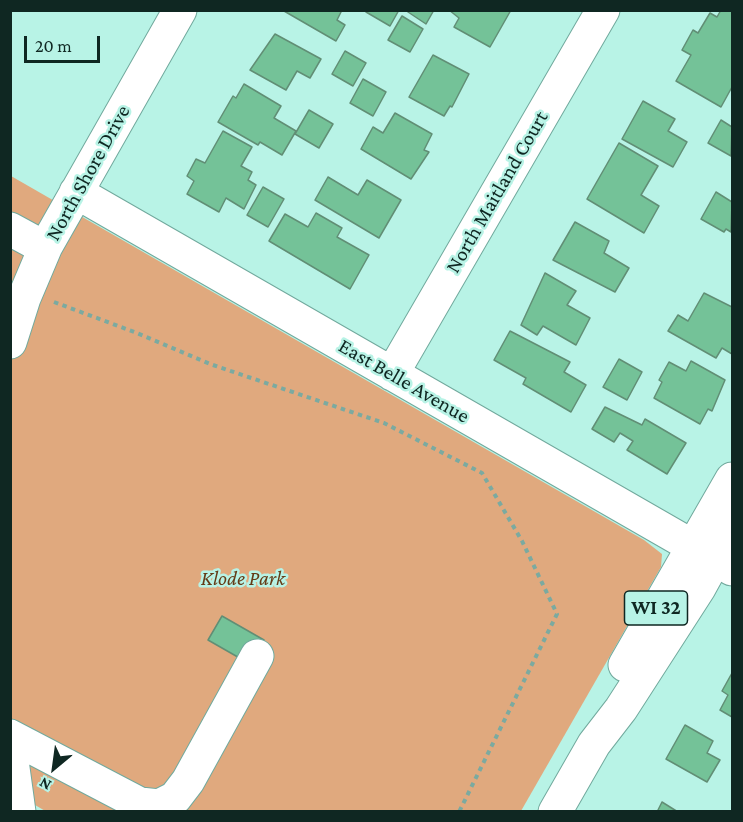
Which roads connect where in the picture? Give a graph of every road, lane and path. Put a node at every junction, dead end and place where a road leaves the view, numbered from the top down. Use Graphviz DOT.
graph roads {
  1 [pos="180,10"];
  2 [pos="603,10"];
  3 [pos="76,192"];
  4 [pos="10,229"];
  5 [pos="45,248"];
  6 [pos="27,291"];
  7 [pos="10,342"];
  8 [pos="392,374"];
  9 [pos="732,479"];
  10 [pos="732,528"];
  11 [pos="713,558"];
  12 [pos="257,657"];
  13 [pos="10,736"];
  14 [pos="10,746"];
  15 [pos="18,812"];
  16 [pos="459,812"];
  17 [pos="555,812"];
  1 -- 3 [label="street, North Shore Drive"];
  2 -- 8 [label="street, North Maitland Court"];
  3 -- 5 [label="street, North Shore Drive"];
  3 -- 8 [label="street, East Belle Avenue"];
  4 -- 5 [label="street"];
  5 -- 6 [label="street, North Shore Drive"];
  6 -- 7 [label="street, North Shore Drive"];
  6 -- 16 [label="path"];
  8 -- 11 [label="street, East Belle Avenue"];
  9 -- 11 [label="street, WI 32"];
  10 -- 11 [label="street, WI 32"];
  11 -- 17 [label="street, WI 32"];
  12 -- 13 [label="street"];
  14 -- 15 [label="street"];
}
